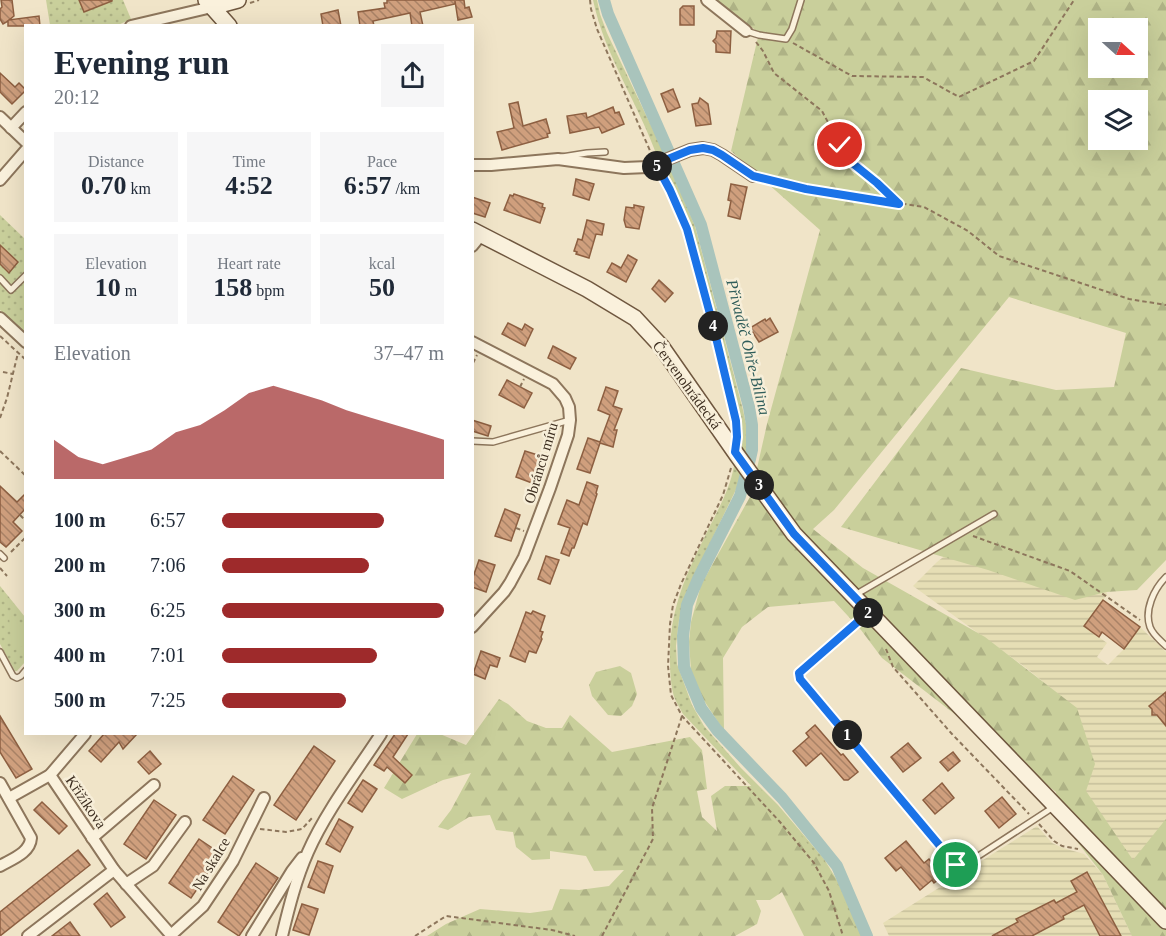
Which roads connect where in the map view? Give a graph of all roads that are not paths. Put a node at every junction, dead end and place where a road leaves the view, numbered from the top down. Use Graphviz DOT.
graph roads {
  1 [pos="238,0"];
  2 [pos="707,0"];
  3 [pos="801,0"];
  4 [pos="209,4"];
  5 [pos="138,24"];
  6 [pos="227,24"];
  7 [pos="746,31"];
  8 [pos="24,114"];
  9 [pos="0,117"];
  10 [pos="11,128"];
  11 [pos="24,140"];
  12 [pos="24,152"];
  13 [pos="605,152"];
  14 [pos="558,159"];
  15 [pos="474,165"];
  16 [pos="753,176"];
  17 [pos="0,180"];
  18 [pos="475,237"];
  19 [pos="24,277"];
  20 [pos="0,278"];
  21 [pos="0,318"];
  22 [pos="24,340"];
  23 [pos="474,343"];
  24 [pos="570,420"];
  25 [pos="474,441"];
  26 [pos="994,514"];
  27 [pos="1166,576"];
  28 [pos="854,596"];
  29 [pos="869,612"];
  30 [pos="474,625"];
  31 [pos="1166,646"];
  32 [pos="0,652"];
  33 [pos="24,672"];
  34 [pos="84,735"];
  35 [pos="380,735"];
  36 [pos="50,775"];
  37 [pos="0,783"];
  38 [pos="154,785"];
  39 [pos="9,798"];
  40 [pos="264,798"];
  41 [pos="1056,805"];
  42 [pos="185,822"];
  43 [pos="92,838"];
  44 [pos="308,851"];
  45 [pos="0,866"];
  46 [pos="114,870"];
  47 [pos="126,884"];
  48 [pos="1166,921"];
  49 [pos="172,935"];
  50 [pos="28,936"];
  51 [pos="252,936"];
  52 [pos="282,936"];
  1 -- 4 [label="street"];
  2 -- 7 [label="street"];
  3 -- 7 [label="lane"];
  4 -- 5 [label="street"];
  4 -- 6 [label="street"];
  8 -- 10 [label="street"];
  9 -- 10 [label="street"];
  10 -- 11 [label="street"];
  12 -- 17 [label="street"];
  13 -- 14 [label="lane"];
  14 -- 15 [label="street"];
  14 -- 16 [label="street"];
  18 -- 28 [label="street, Červenohrádecká"];
  19 -- 20 [label="lane"];
  21 -- 22 [label="street"];
  23 -- 24 [label="street, Obránců míru"];
  24 -- 25 [label="lane"];
  24 -- 30 [label="street, Obránců míru"];
  26 -- 28 [label="lane"];
  27 -- 31 [label="lane"];
  28 -- 29 [label="street, Červenohrádecká"];
  29 -- 41 [label="street, Červenohrádecká"];
  29 -- 41 [label="lane"];
  32 -- 33 [label="lane"];
  34 -- 36 [label="street"];
  35 -- 44 [label="street"];
  36 -- 39 [label="street, Křižíkova"];
  36 -- 43 [label="street, Křižíkova"];
  37 -- 39 [label="street"];
  38 -- 43 [label="street"];
  39 -- 45 [label="street"];
  40 -- 49 [label="street, Na skalce"];
  41 -- 48 [label="street, Červenohrádecká"];
  42 -- 47 [label="street"];
  43 -- 46 [label="street, Křižíkova"];
  44 -- 51 [label="street"];
  44 -- 52 [label="street"];
  46 -- 47 [label="street, Křižíkova"];
  46 -- 50 [label="street"];
  47 -- 49 [label="street, Křižíkova"];
}
